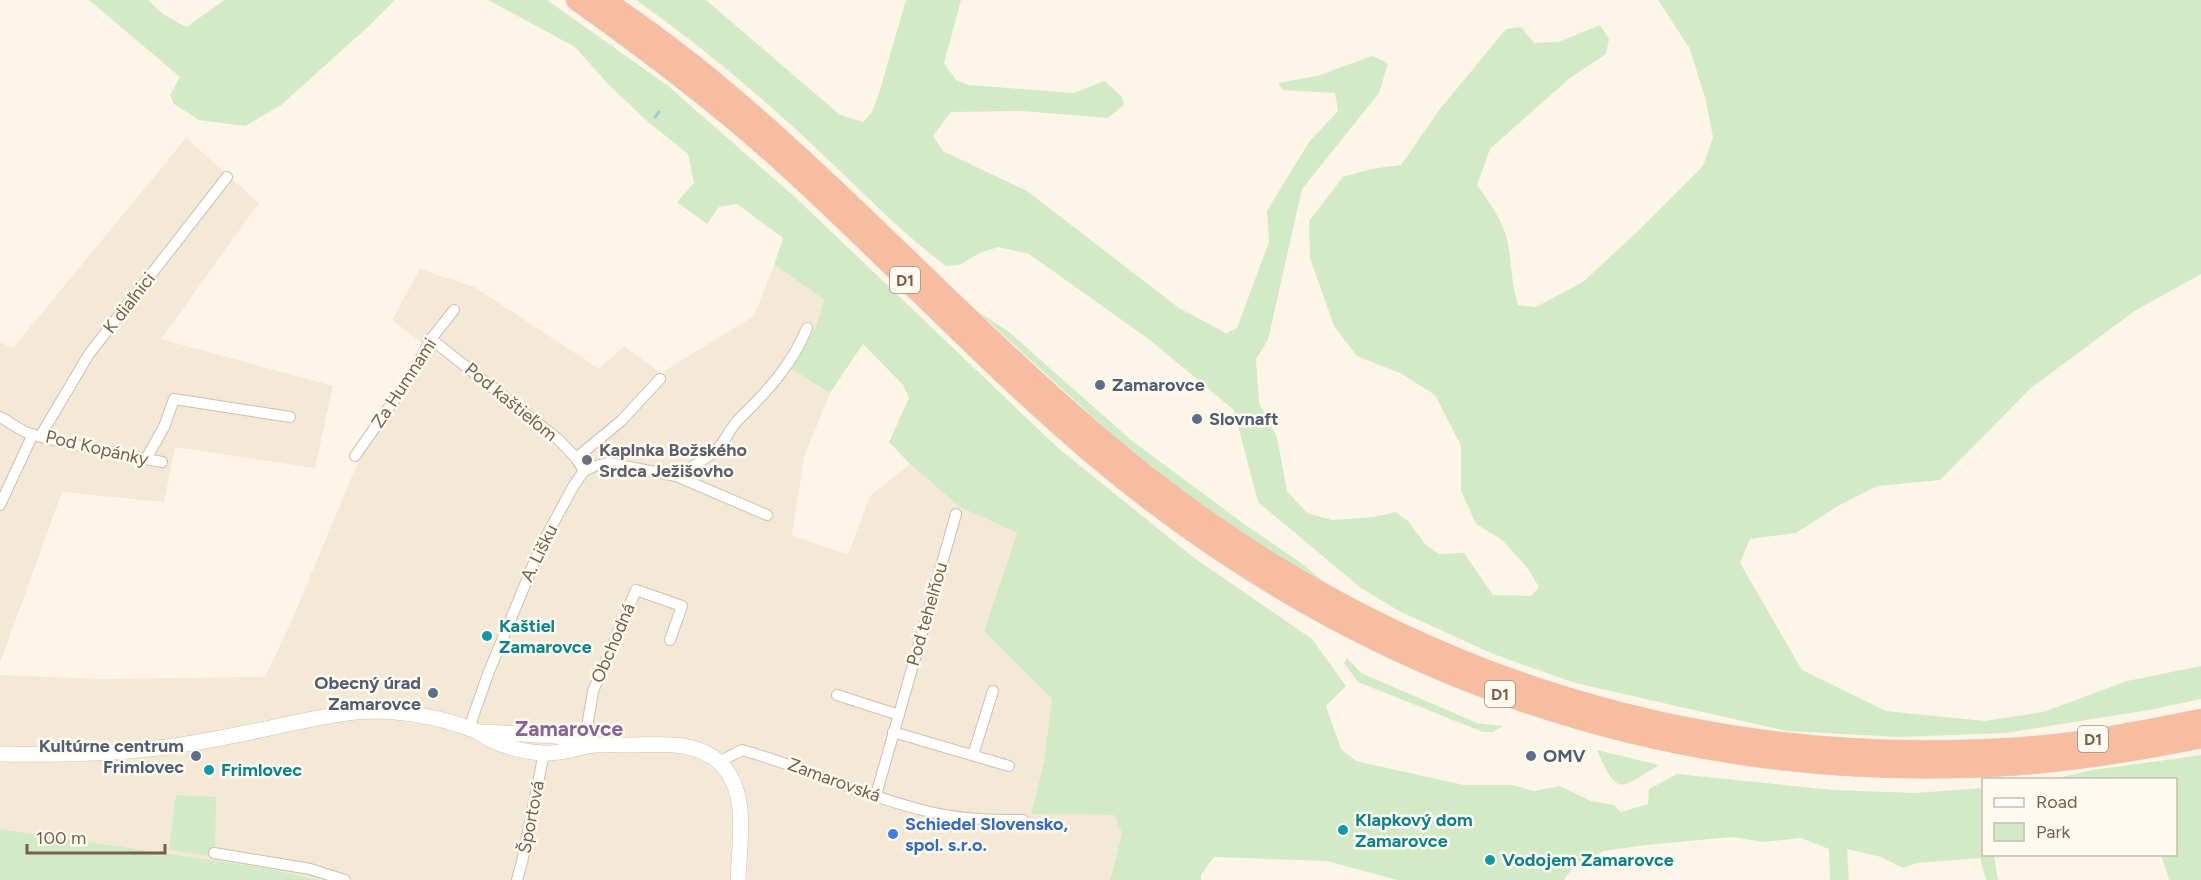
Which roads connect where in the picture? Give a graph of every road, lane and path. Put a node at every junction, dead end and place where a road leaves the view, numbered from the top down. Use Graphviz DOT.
graph roads {
  1 [pos="576,0"];
  2 [pos="605,0"];
  3 [pos="227,177"];
  4 [pos="454,310"];
  5 [pos="807,328"];
  6 [pos="431,339"];
  7 [pos="660,379"];
  8 [pos="0,417"];
  9 [pos="290,417"];
  10 [pos="37,435"];
  11 [pos="355,456"];
  12 [pos="576,458"];
  13 [pos="146,459"];
  14 [pos="162,462"];
  15 [pos="584,471"];
  16 [pos="676,476"];
  17 [pos="0,505"];
  18 [pos="956,514"];
  19 [pos="767,515"];
  20 [pos="670,640"];
  21 [pos="993,691"];
  22 [pos="837,695"];
  23 [pos="899,715"];
  24 [pos="2201,719"];
  25 [pos="473,730"];
  26 [pos="893,732"];
  27 [pos="2201,738"];
  28 [pos="589,746"];
  29 [pos="544,753"];
  30 [pos="0,754"];
  31 [pos="973,755"];
  32 [pos="718,762"];
  33 [pos="1009,766"];
  34 [pos="876,795"];
  35 [pos="1023,820"];
  36 [pos="214,853"];
  37 [pos="345,880"];
  38 [pos="516,880"];
  39 [pos="738,880"];
  1 -- 27 [label="highway, D1"];
  2 -- 24 [label="highway, D1"];
  3 -- 10 [label="street, K diaľnici"];
  4 -- 6 [label="street, Za Humnami"];
  5 -- 16 [label="street"];
  6 -- 11 [label="street, Za Humnami"];
  6 -- 12 [label="street, Pod kaštieľom"];
  7 -- 12 [label="street"];
  8 -- 10 [label="street, Pod Kopánky"];
  9 -- 13 [label="street"];
  10 -- 13 [label="street, Pod Kopánky"];
  10 -- 17 [label="street, K diaľnici"];
  12 -- 15 [label="street, Pod kaštieľom"];
  13 -- 14 [label="street, Pod Kopánky"];
  15 -- 16 [label="street"];
  15 -- 25 [label="street, A. Lišku"];
  16 -- 19 [label="street"];
  18 -- 23 [label="street, Pod tehelňou"];
  20 -- 28 [label="street, Obchodná"];
  21 -- 31 [label="street"];
  22 -- 23 [label="street"];
  23 -- 26 [label="street, Pod tehelňou"];
  25 -- 28 [label="main road"];
  25 -- 29 [label="main road"];
  25 -- 30 [label="main road"];
  26 -- 31 [label="street"];
  26 -- 34 [label="street, Pod tehelňou"];
  28 -- 29 [label="main road"];
  28 -- 32 [label="main road"];
  29 -- 38 [label="street, Športová"];
  31 -- 33 [label="street"];
  32 -- 34 [label="street, Zamarovská"];
  32 -- 39 [label="main road"];
  34 -- 35 [label="street, Zamarovská"];
  36 -- 37 [label="street"];
}
